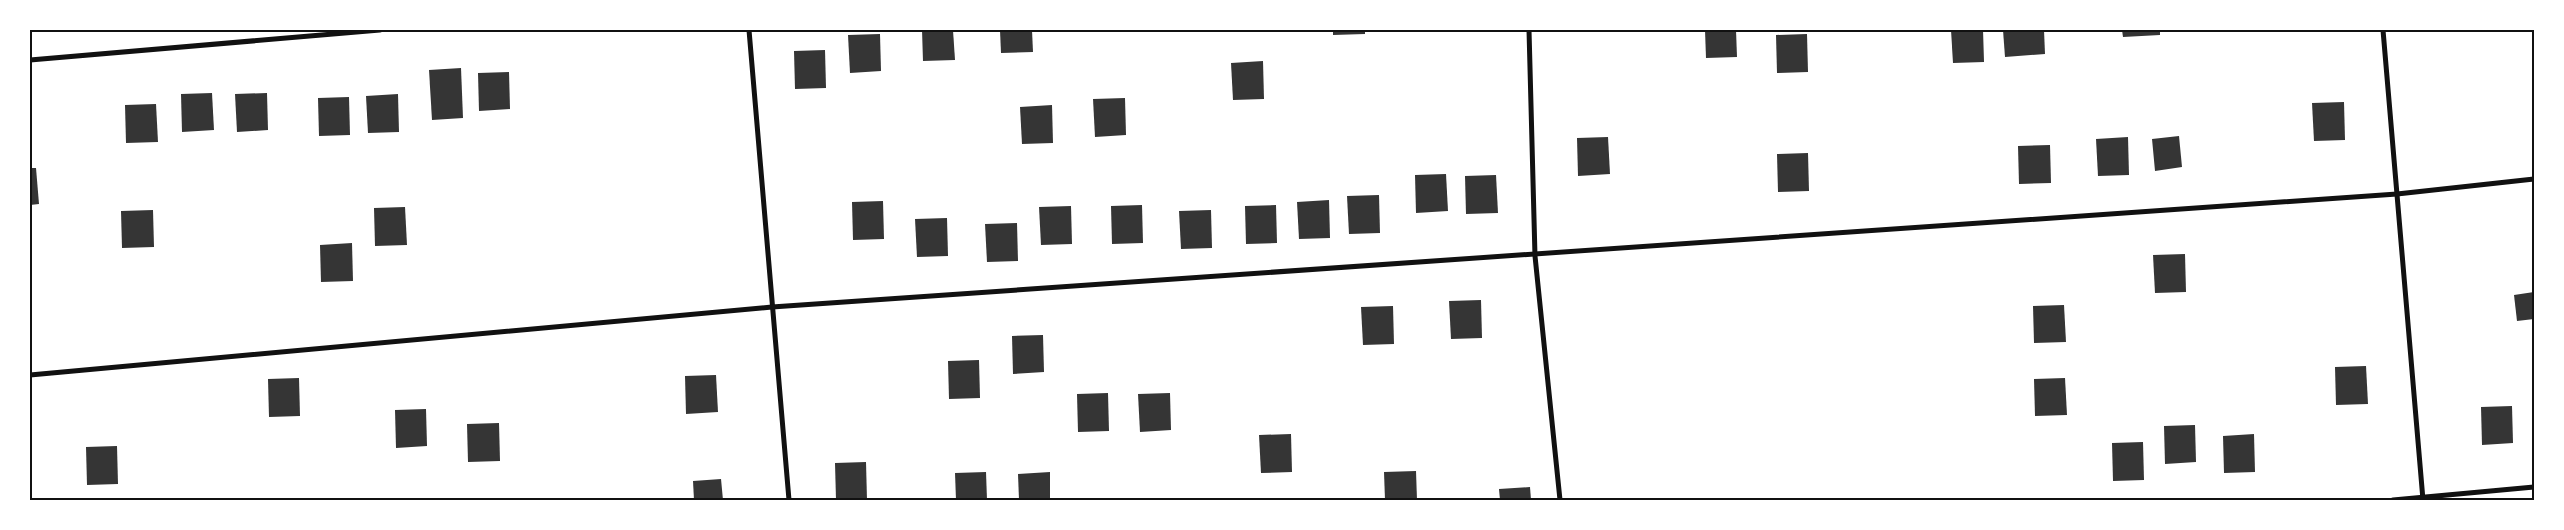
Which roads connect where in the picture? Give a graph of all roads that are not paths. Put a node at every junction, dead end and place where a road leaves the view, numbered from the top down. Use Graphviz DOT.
graph roads {
  1 [pos="380,30"];
  2 [pos="749,30"];
  3 [pos="1529,30"];
  4 [pos="2383,30"];
  5 [pos="30,60"];
  6 [pos="2534,179"];
  7 [pos="2397,194"];
  8 [pos="1535,256"];
  9 [pos="772,307"];
  10 [pos="30,375"];
  11 [pos="2534,487"];
  12 [pos="2423,499"];
  13 [pos="789,500"];
  14 [pos="1560,500"];
  15 [pos="2393,500"];
  1 -- 5 [label="street"];
  2 -- 9 [label="street"];
  3 -- 8 [label="street"];
  4 -- 7 [label="street"];
  6 -- 7 [label="street"];
  7 -- 8 [label="street"];
  7 -- 12 [label="street"];
  8 -- 9 [label="street"];
  8 -- 14 [label="street"];
  9 -- 10 [label="street"];
  9 -- 13 [label="street"];
  11 -- 12 [label="street"];
  12 -- 15 [label="street"];
}
